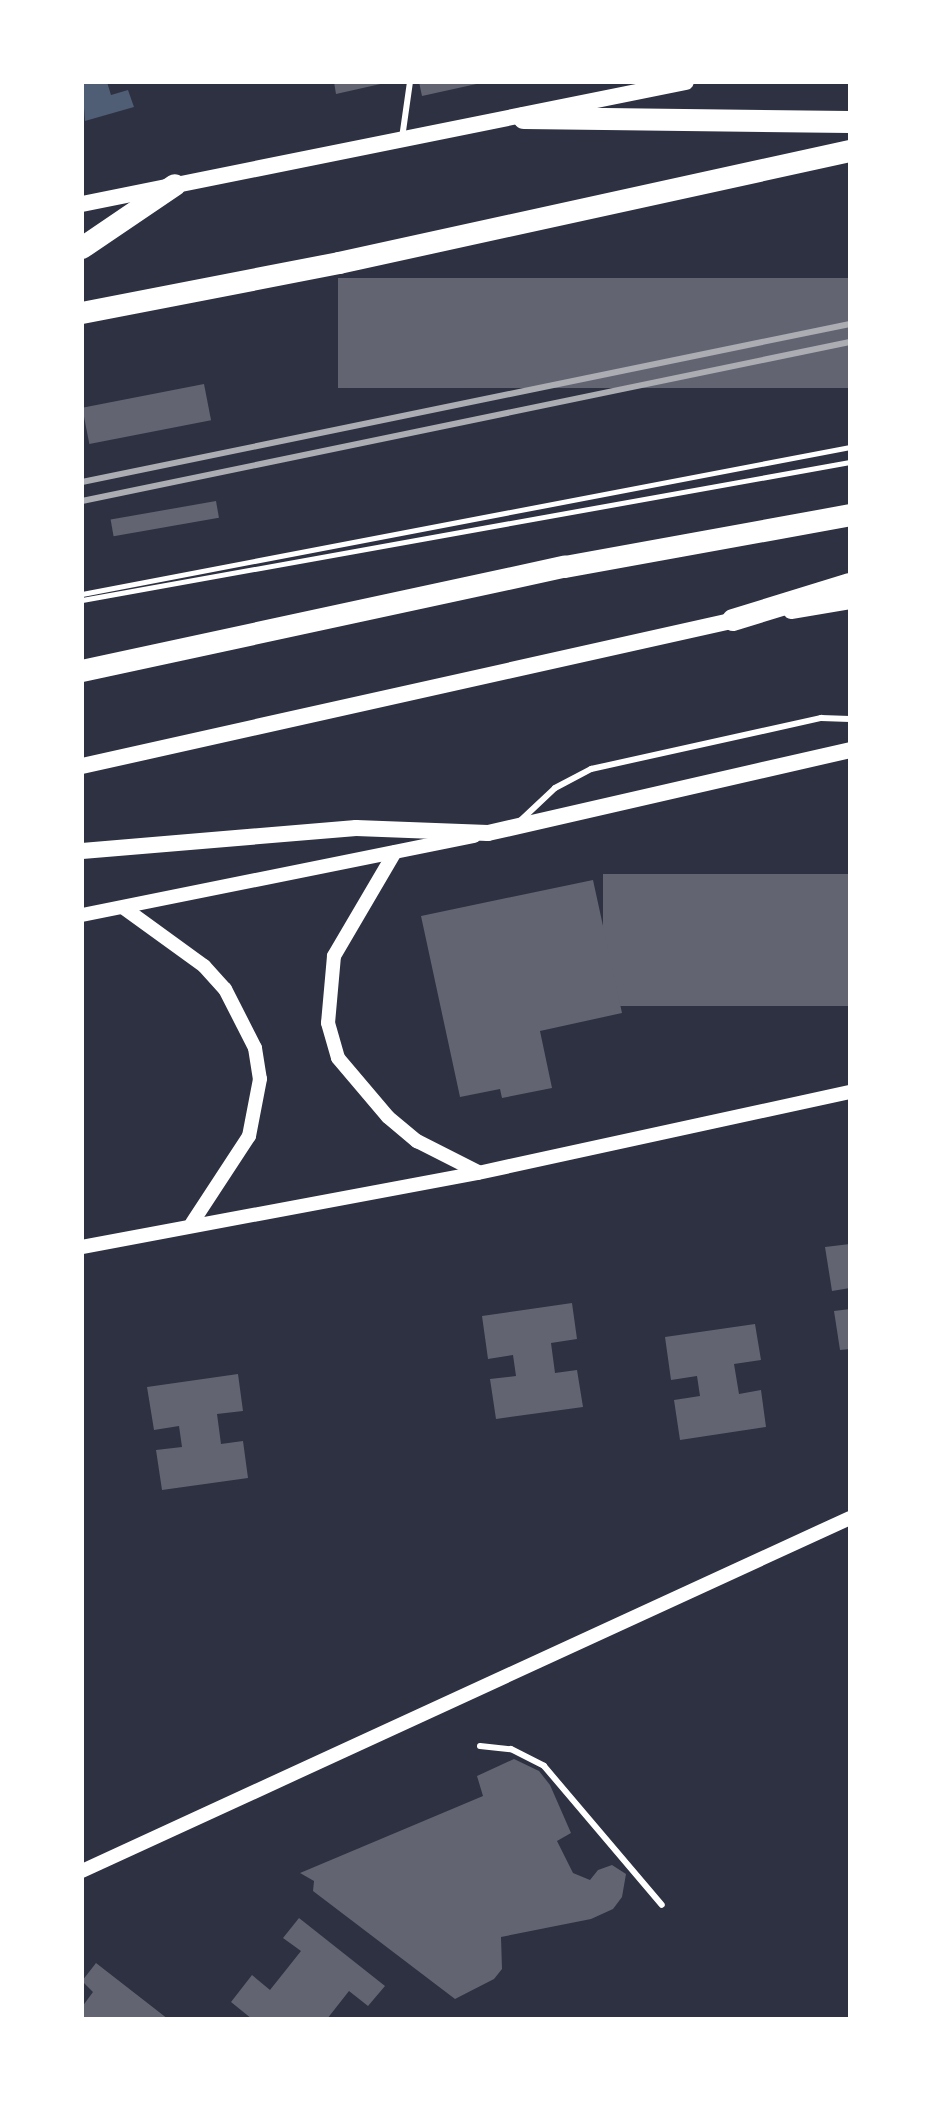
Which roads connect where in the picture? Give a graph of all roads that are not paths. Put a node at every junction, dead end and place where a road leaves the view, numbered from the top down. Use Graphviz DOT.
graph roads {
  1 [pos="410,82"];
  2 [pos="686,82"];
  3 [pos="524,118"];
  4 [pos="850,122"];
  5 [pos="402,141"];
  6 [pos="850,151"];
  7 [pos="175,185"];
  8 [pos="82,204"];
  9 [pos="82,248"];
  10 [pos="82,313"];
  11 [pos="850,515"];
  12 [pos="850,584"];
  13 [pos="850,601"];
  14 [pos="733,620"];
  15 [pos="82,671"];
  16 [pos="850,719"];
  17 [pos="850,750"];
  18 [pos="82,766"];
  19 [pos="514,827"];
  20 [pos="488,833"];
  21 [pos="82,851"];
  22 [pos="395,852"];
  23 [pos="124,908"];
  24 [pos="82,915"];
  25 [pos="850,1092"];
  26 [pos="478,1173"];
  27 [pos="192,1223"];
  28 [pos="82,1247"];
  29 [pos="850,1518"];
  30 [pos="480,1746"];
  31 [pos="82,1871"];
  32 [pos="662,1905"];
  1 -- 5 [label="lane"];
  2 -- 3 [label="main road"];
  3 -- 4 [label="highway"];
  3 -- 5 [label="main road"];
  5 -- 7 [label="main road"];
  6 -- 10 [label="highway"];
  7 -- 8 [label="main road"];
  7 -- 9 [label="highway"];
  11 -- 15 [label="highway"];
  12 -- 14 [label="highway"];
  13 -- 14 [label="main road"];
  14 -- 18 [label="main road"];
  16 -- 19 [label="lane"];
  17 -- 19 [label="main road"];
  19 -- 20 [label="main road"];
  20 -- 21 [label="main road"];
  20 -- 22 [label="street"];
  22 -- 23 [label="street"];
  22 -- 26 [label="street"];
  23 -- 24 [label="street"];
  23 -- 27 [label="street"];
  25 -- 26 [label="street"];
  26 -- 27 [label="street"];
  27 -- 28 [label="street"];
  29 -- 31 [label="street"];
  30 -- 32 [label="lane"];
}
